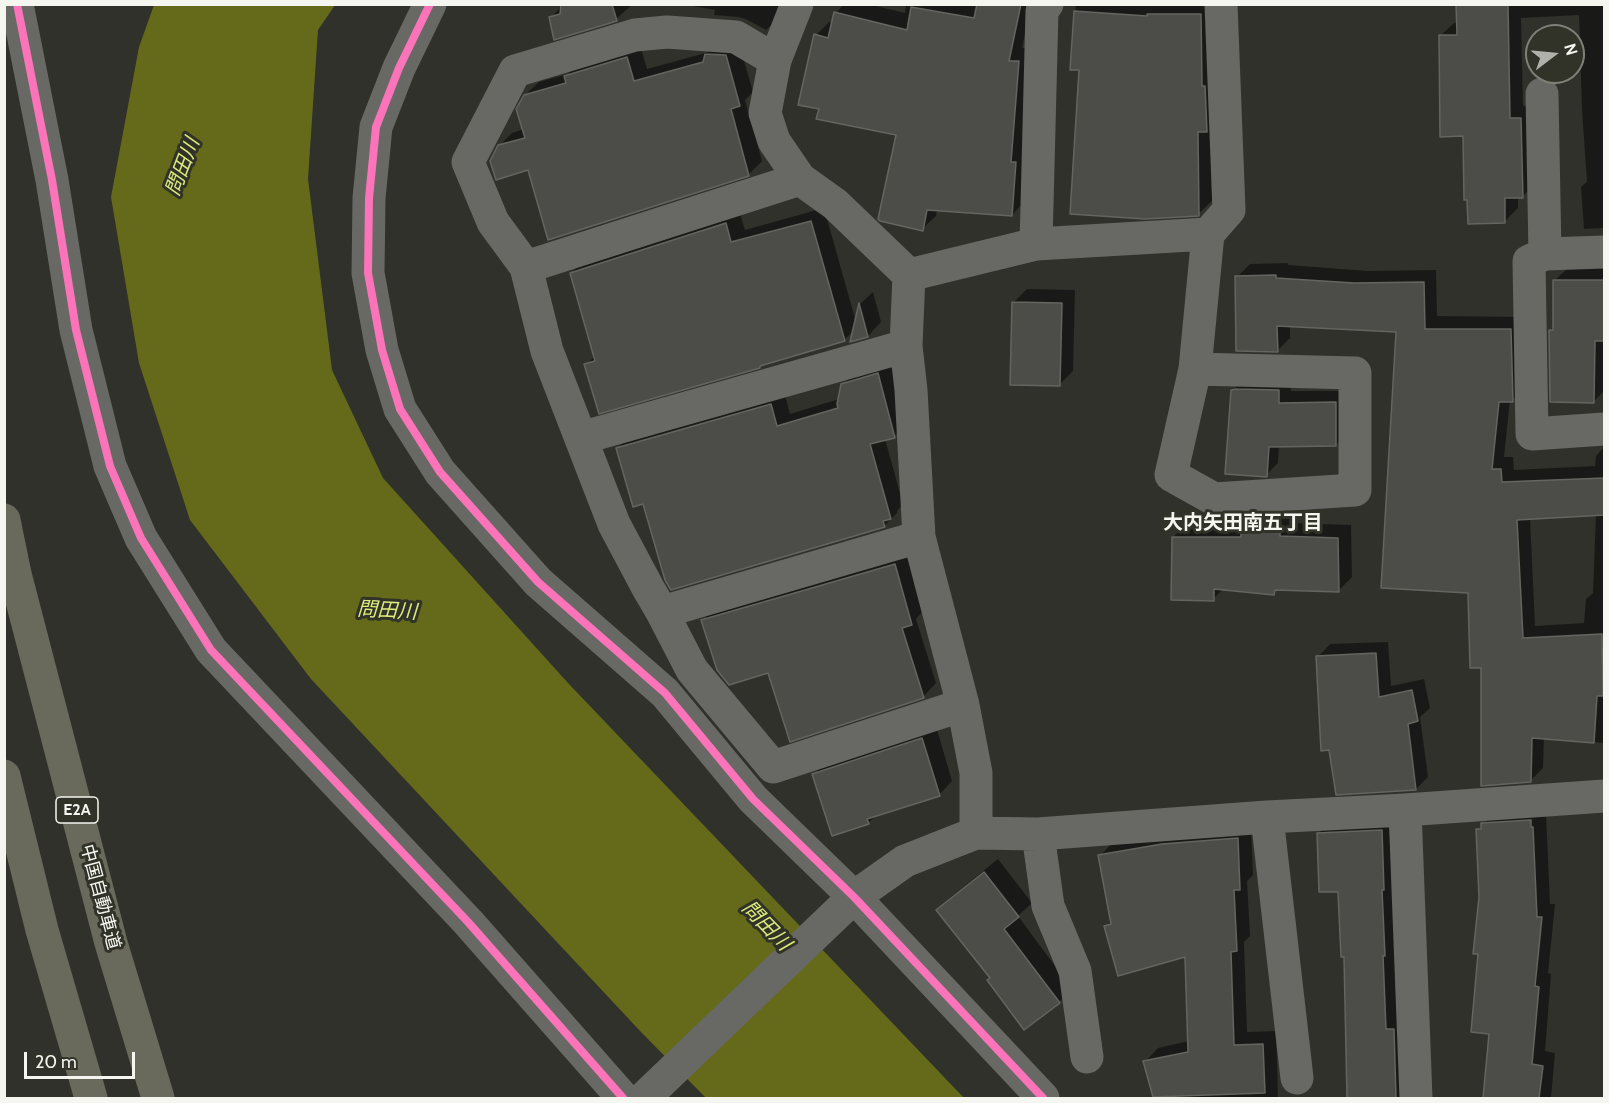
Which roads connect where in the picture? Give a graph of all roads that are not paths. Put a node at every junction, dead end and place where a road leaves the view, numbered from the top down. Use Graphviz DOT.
graph roads {
  1 [pos="17,4"];
  2 [pos="430,4"];
  3 [pos="797,4"];
  4 [pos="1047,4"];
  5 [pos="1221,4"];
  6 [pos="775,60"];
  7 [pos="1542,94"];
  8 [pos="800,179"];
  9 [pos="1208,234"];
  10 [pos="1036,244"];
  11 [pos="1605,252"];
  12 [pos="1545,254"];
  13 [pos="526,267"];
  14 [pos="909,275"];
  15 [pos="906,346"];
  16 [pos="1195,369"];
  17 [pos="1605,429"];
  18 [pos="581,438"];
  19 [pos="4,520"];
  20 [pos="919,537"];
  21 [pos="662,612"];
  22 [pos="963,705"];
  23 [pos="4,776"];
  24 [pos="1605,796"];
  25 [pos="1405,810"];
  26 [pos="1267,817"];
  27 [pos="976,833"];
  28 [pos="1038,834"];
  29 [pos="847,903"];
  30 [pos="1087,1058"];
  31 [pos="1297,1078"];
  32 [pos="91,1098"];
  33 [pos="158,1098"];
  34 [pos="623,1098"];
  35 [pos="644,1098"];
  36 [pos="1043,1098"];
  37 [pos="1416,1098"];
  1 -- 34 [label="street"];
  2 -- 29 [label="street"];
  3 -- 6 [label="street"];
  4 -- 10 [label="street"];
  5 -- 9 [label="street"];
  6 -- 8 [label="street"];
  6 -- 13 [label="street"];
  7 -- 12 [label="street"];
  8 -- 13 [label="street"];
  8 -- 14 [label="street"];
  9 -- 10 [label="street"];
  9 -- 16 [label="street"];
  10 -- 14 [label="street"];
  11 -- 12 [label="street"];
  12 -- 17 [label="street"];
  13 -- 18 [label="street"];
  14 -- 15 [label="street"];
  15 -- 18 [label="street"];
  15 -- 20 [label="street"];
  16 -- 16 [label="street"];
  18 -- 21 [label="street"];
  19 -- 33 [label="highway, 中国自動車道 / E2A"];
  20 -- 21 [label="street"];
  20 -- 22 [label="street"];
  21 -- 22 [label="street"];
  22 -- 27 [label="street"];
  23 -- 32 [label="highway"];
  24 -- 25 [label="street"];
  25 -- 26 [label="street"];
  25 -- 37 [label="street"];
  26 -- 28 [label="street"];
  26 -- 31 [label="street"];
  27 -- 28 [label="street"];
  27 -- 29 [label="street"];
  28 -- 30 [label="street"];
  29 -- 35 [label="street"];
  29 -- 36 [label="street"];
}
